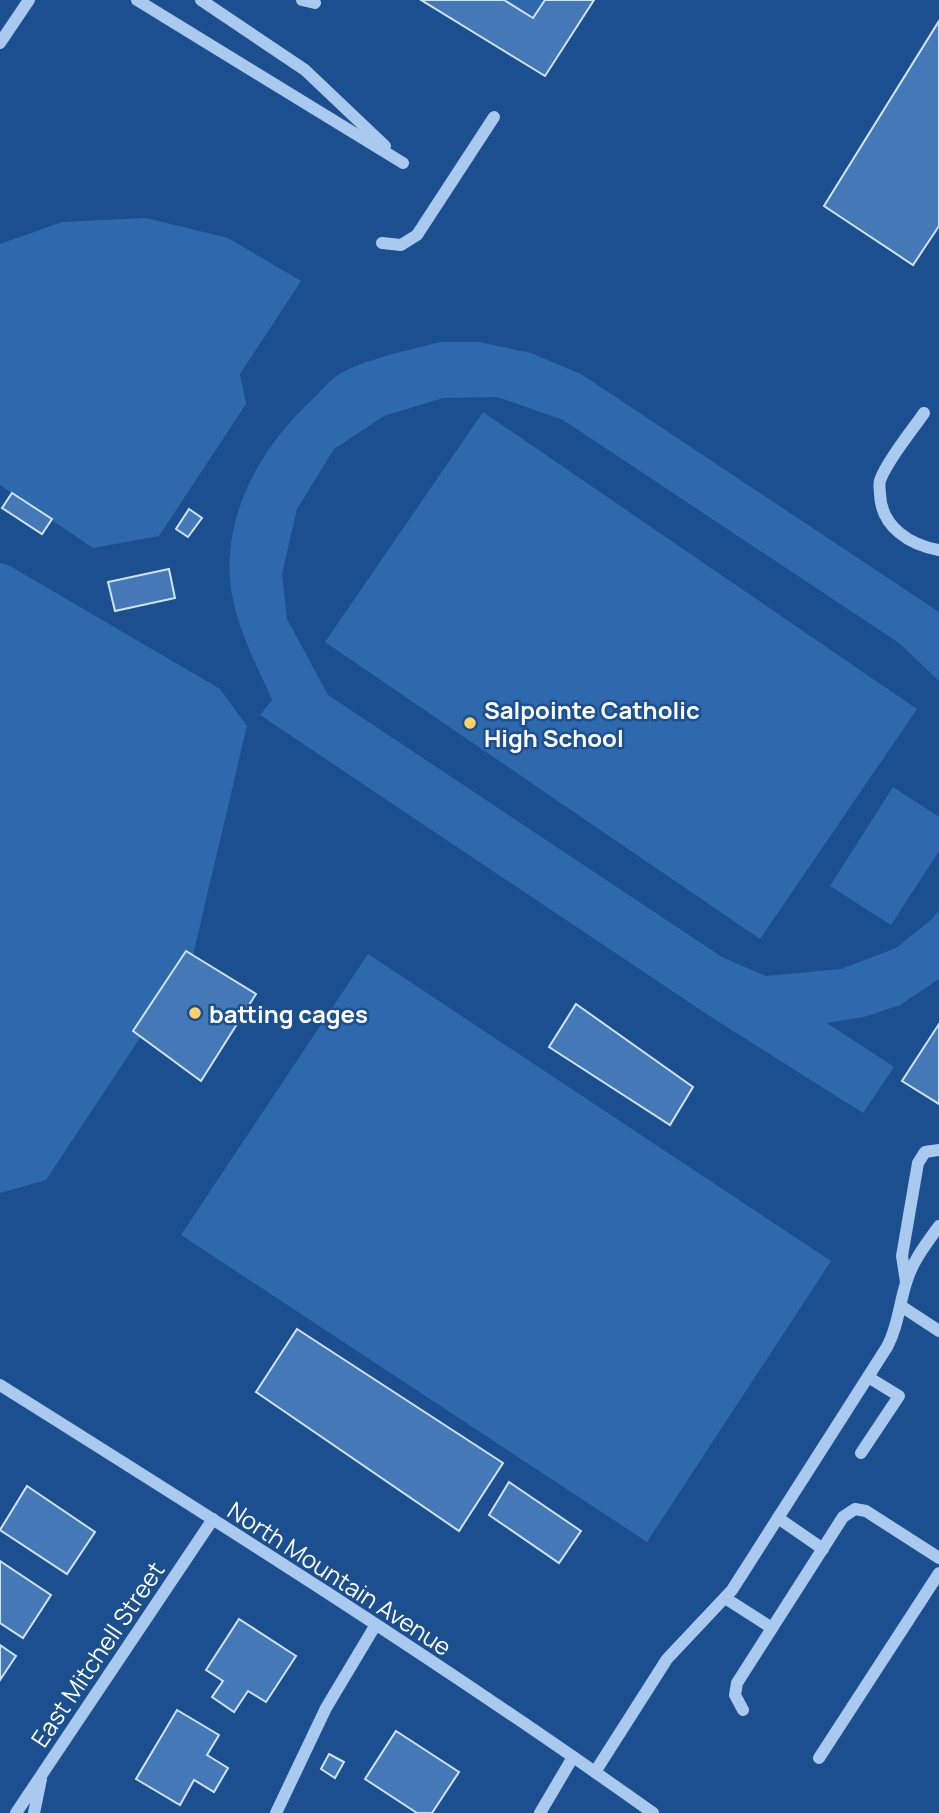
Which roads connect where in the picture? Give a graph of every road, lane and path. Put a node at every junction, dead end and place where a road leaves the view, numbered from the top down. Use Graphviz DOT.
graph roads {
  1 [pos="29,0"];
  2 [pos="137,0"];
  3 [pos="201,0"];
  4 [pos="0,43"];
  5 [pos="494,117"];
  6 [pos="382,243"];
  7 [pos="924,413"];
  8 [pos="939,550"];
  9 [pos="939,1150"];
  10 [pos="939,1226"];
  11 [pos="906,1282"];
  12 [pos="901,1306"];
  13 [pos="939,1331"];
  14 [pos="868,1377"];
  15 [pos="0,1385"];
  16 [pos="860,1453"];
  17 [pos="778,1518"];
  18 [pos="213,1519"];
  19 [pos="824,1549"];
  20 [pos="939,1558"];
  21 [pos="939,1573"];
  22 [pos="725,1598"];
  23 [pos="375,1626"];
  24 [pos="772,1628"];
  25 [pos="743,1710"];
  26 [pos="573,1757"];
  27 [pos="819,1758"];
  28 [pos="43,1772"];
  29 [pos="595,1772"];
  30 [pos="16,1813"];
  31 [pos="34,1813"];
  32 [pos="276,1813"];
  33 [pos="540,1813"];
  34 [pos="653,1813"];
  1 -- 4 [label="street"];
  2 -- 3 [label="street"];
  5 -- 6 [label="street"];
  7 -- 8 [label="street"];
  9 -- 11 [label="street"];
  10 -- 11 [label="street"];
  11 -- 12 [label="street"];
  12 -- 13 [label="street"];
  12 -- 14 [label="street"];
  14 -- 16 [label="street"];
  14 -- 17 [label="street"];
  15 -- 18 [label="street, North Mountain Avenue"];
  17 -- 19 [label="street"];
  17 -- 22 [label="street"];
  18 -- 23 [label="street, North Mountain Avenue"];
  18 -- 28 [label="street, East Mitchell Street"];
  19 -- 20 [label="street"];
  19 -- 24 [label="street"];
  21 -- 27 [label="street"];
  22 -- 24 [label="street"];
  22 -- 29 [label="street"];
  23 -- 26 [label="street, North Mountain Avenue"];
  23 -- 32 [label="street"];
  24 -- 25 [label="street"];
  26 -- 29 [label="street, North Mountain Avenue"];
  26 -- 33 [label="street"];
  28 -- 30 [label="street, East Mitchell Street"];
  28 -- 31 [label="street"];
  29 -- 34 [label="street, North Mountain Avenue"];
}
